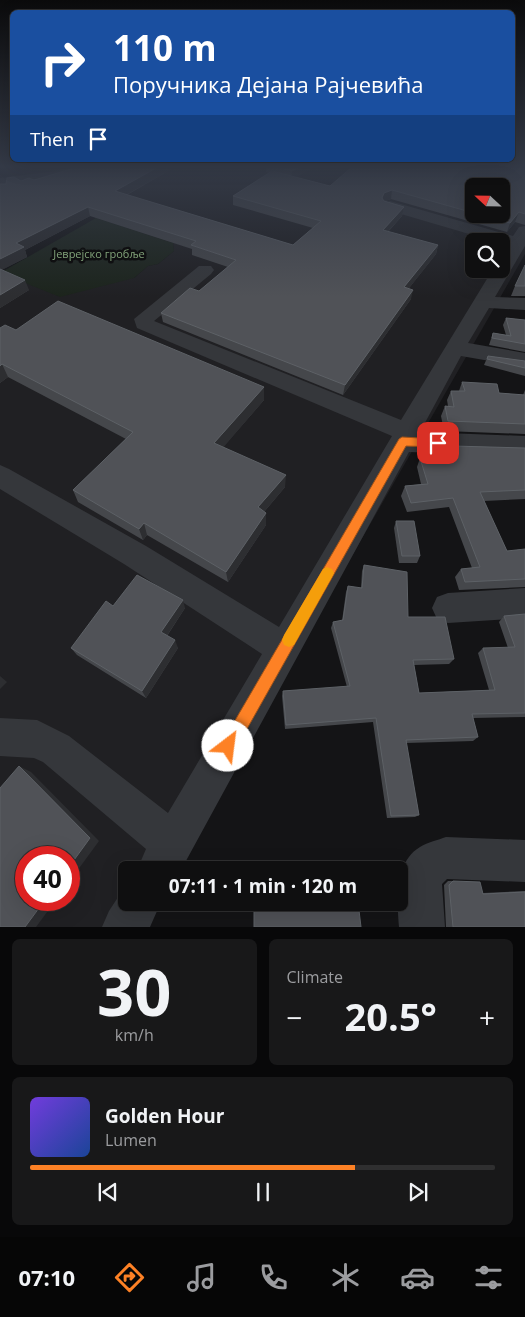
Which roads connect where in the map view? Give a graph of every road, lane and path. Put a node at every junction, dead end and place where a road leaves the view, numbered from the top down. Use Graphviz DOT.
graph roads {
  1 [pos="408,210"];
  2 [pos="522,237"];
  3 [pos="205,270"];
  4 [pos="483,302"];
  5 [pos="525,304"];
  6 [pos="455,348"];
  7 [pos="525,360"];
  8 [pos="405,437"];
  9 [pos="525,446"];
  10 [pos="0,476"];
  11 [pos="525,603"];
  12 [pos="448,608"];
  13 [pos="284,649"];
  14 [pos="0,737"];
  15 [pos="165,857"];
  16 [pos="525,861"];
  17 [pos="134,911"];
  18 [pos="126,927"];
  19 [pos="422,927"];
  1 -- 2 [label="street"];
  2 -- 4 [label="street"];
  3 -- 8 [label="street"];
  4 -- 5 [label="street"];
  4 -- 6 [label="street"];
  6 -- 7 [label="street"];
  6 -- 8 [label="street"];
  8 -- 9 [label="street"];
  8 -- 13 [label="street"];
  10 -- 13 [label="street"];
  11 -- 12 [label="street"];
  13 -- 15 [label="street"];
  14 -- 15 [label="street"];
  16 -- 19 [label="street"];
  17 -- 18 [label="street"];
}
